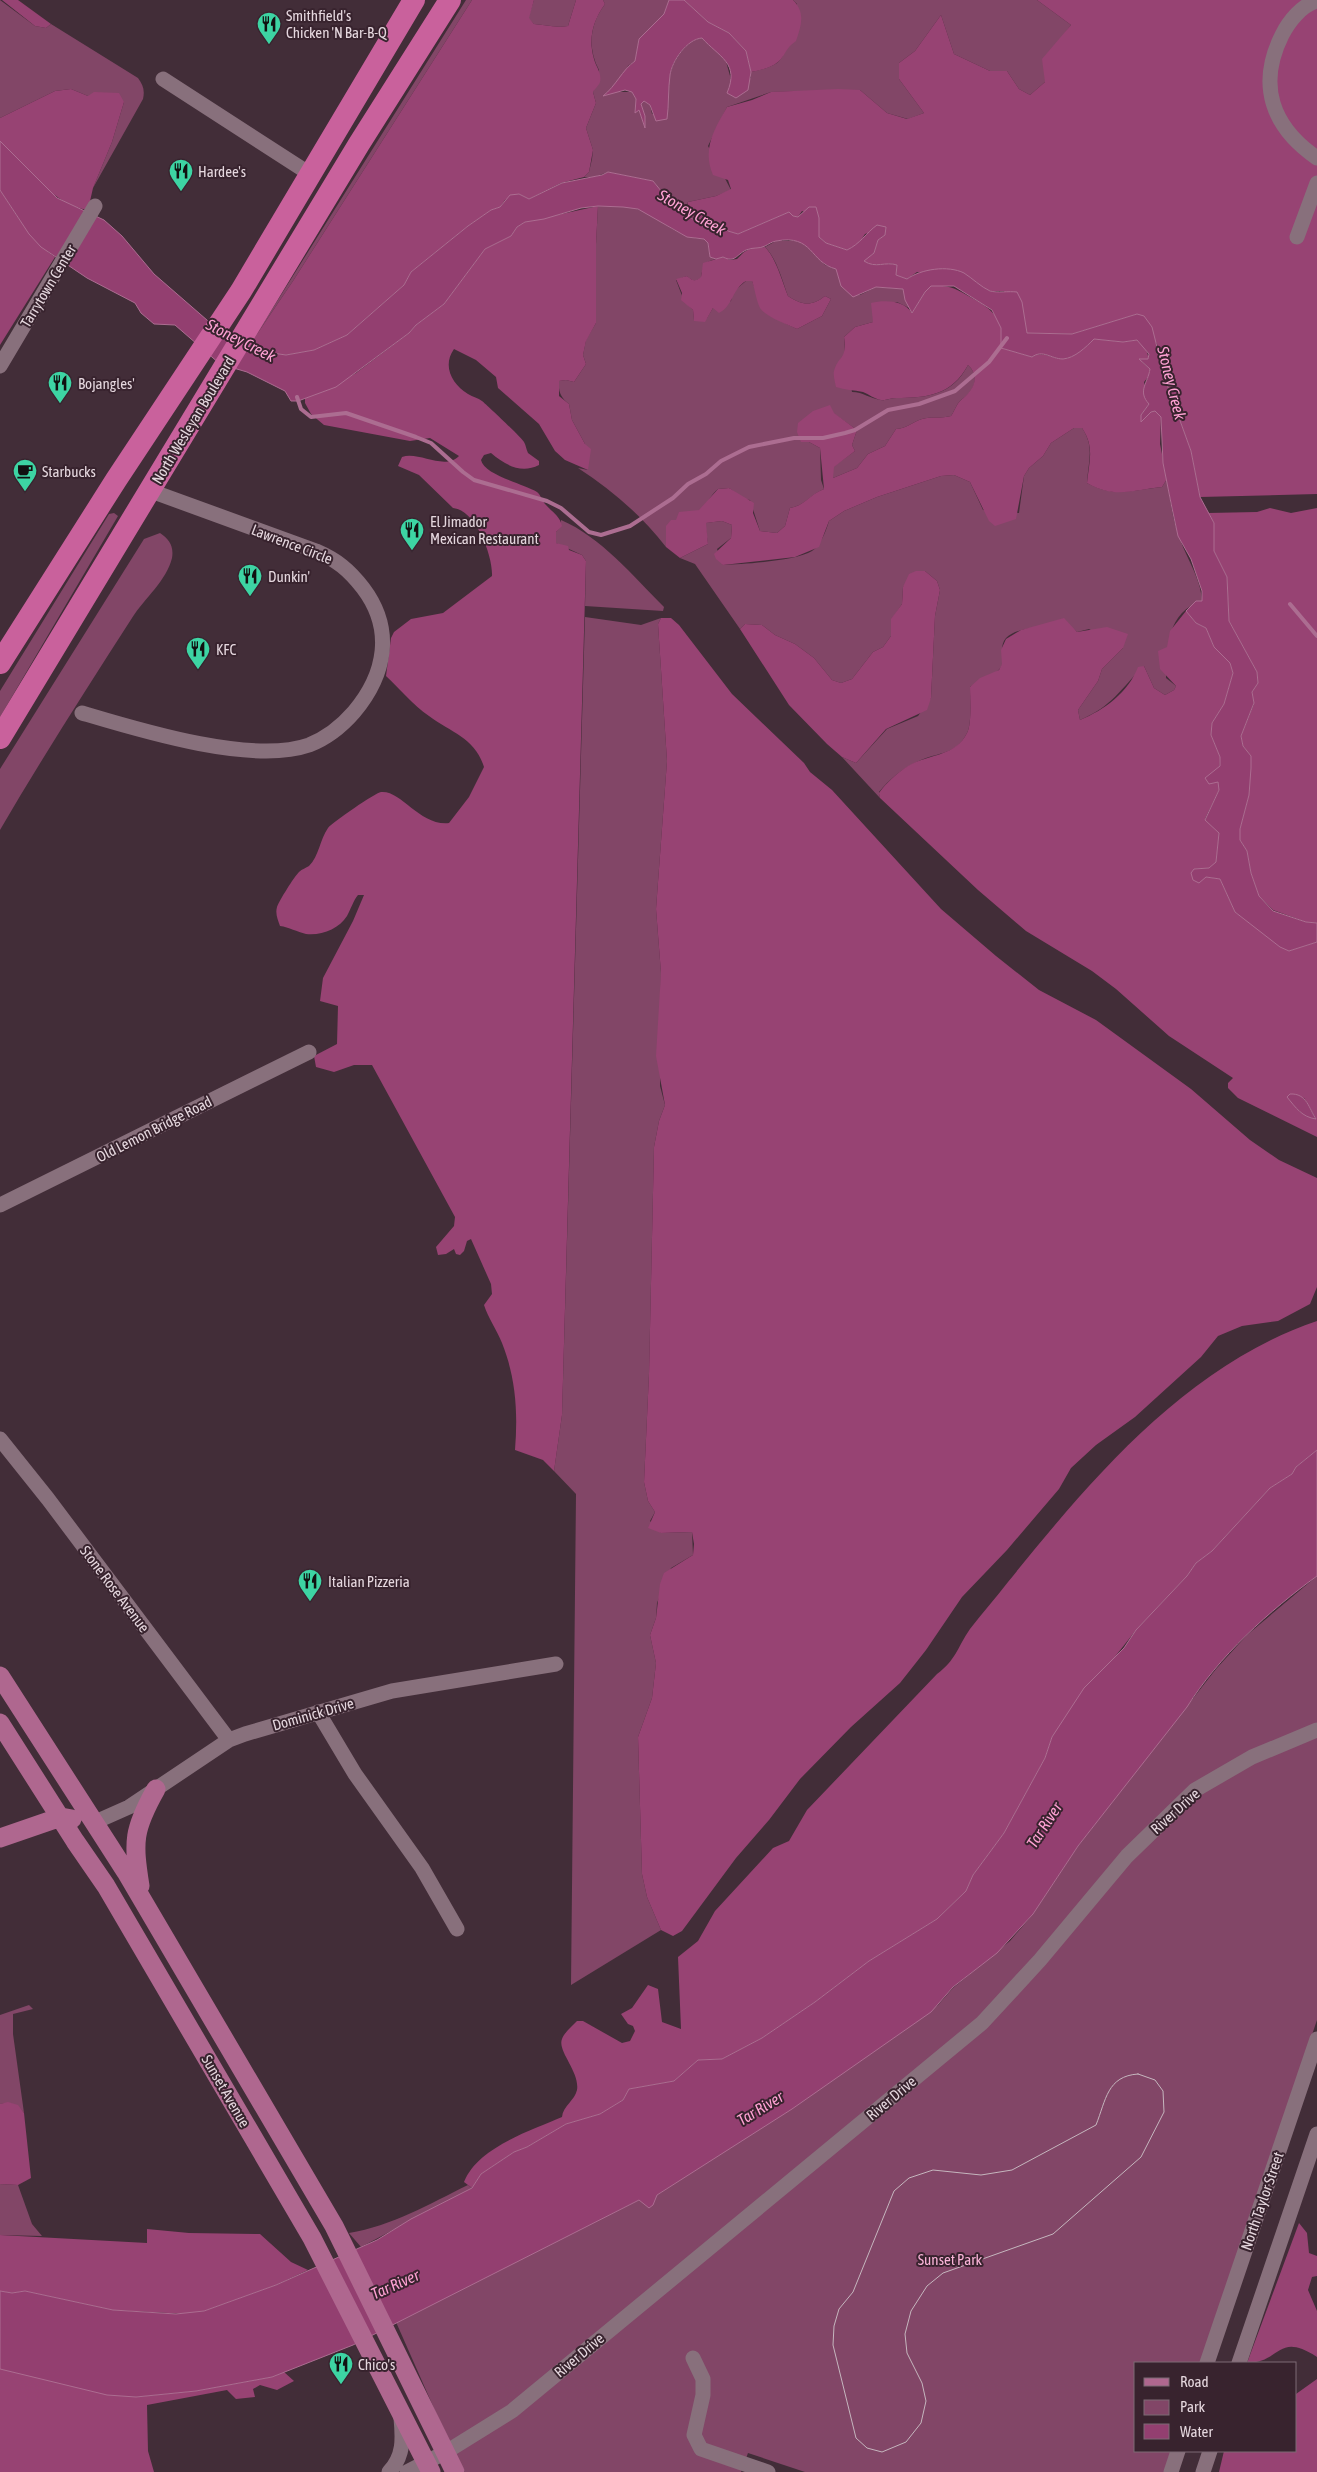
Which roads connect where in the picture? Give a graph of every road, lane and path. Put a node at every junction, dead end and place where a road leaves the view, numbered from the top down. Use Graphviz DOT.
graph roads {
  1 [pos="450,0"];
  2 [pos="1317,1"];
  3 [pos="410,8"];
  4 [pos="430,31"];
  5 [pos="163,79"];
  6 [pos="1317,158"];
  7 [pos="310,174"];
  8 [pos="1317,183"];
  9 [pos="95,206"];
  10 [pos="1297,237"];
  11 [pos="0,366"];
  12 [pos="151,491"];
  13 [pos="0,663"];
  14 [pos="82,713"];
  15 [pos="0,738"];
  16 [pos="309,1052"];
  17 [pos="0,1205"];
  18 [pos="0,1439"];
  19 [pos="556,1664"];
  20 [pos="0,1676"];
  21 [pos="318,1712"];
  22 [pos="0,1723"];
  23 [pos="1317,1730"];
  24 [pos="229,1740"];
  25 [pos="156,1789"];
  26 [pos="62,1817"];
  27 [pos="93,1823"];
  28 [pos="0,1838"];
  29 [pos="142,1898"];
  30 [pos="457,1930"];
  31 [pos="1317,2039"];
  32 [pos="1310,2083"];
  33 [pos="1317,2134"];
  34 [pos="693,2358"];
  35 [pos="1208,2362"];
  36 [pos="1240,2362"];
  37 [pos="401,2414"];
  38 [pos="446,2452"];
  39 [pos="1178,2452"];
  40 [pos="1210,2452"];
  41 [pos="428,2467"];
  42 [pos="388,2472"];
  43 [pos="407,2472"];
  44 [pos="455,2472"];
  45 [pos="768,2472"];
  46 [pos="1171,2472"];
  47 [pos="1203,2472"];
  1 -- 4 [label="highway, North Wesleyan Boulevard"];
  2 -- 6 [label="street"];
  3 -- 4 [label="highway"];
  3 -- 7 [label="highway, North Wesleyan Boulevard"];
  4 -- 12 [label="highway, North Wesleyan Boulevard"];
  5 -- 7 [label="street"];
  7 -- 13 [label="highway, North Wesleyan Boulevard"];
  8 -- 10 [label="street"];
  9 -- 11 [label="street, Tarrytown Center"];
  12 -- 14 [label="street, Lawrence Circle"];
  12 -- 15 [label="highway, North Wesleyan Boulevard"];
  16 -- 17 [label="street, Old Lemon Bridge Road"];
  18 -- 24 [label="street, Stone Rose Avenue"];
  19 -- 21 [label="street, Dominick Drive"];
  20 -- 27 [label="main road, Sunset Avenue"];
  21 -- 24 [label="street, Dominick Drive"];
  21 -- 30 [label="street"];
  22 -- 26 [label="main road, Sunset Avenue"];
  23 -- 38 [label="street, River Drive"];
  24 -- 25 [label="street, Dominick Drive"];
  25 -- 27 [label="street, Dominick Drive"];
  25 -- 29 [label="main road"];
  26 -- 27 [label="main road"];
  26 -- 28 [label="main road"];
  26 -- 37 [label="main road, Sunset Avenue"];
  27 -- 29 [label="main road, Sunset Avenue"];
  29 -- 38 [label="main road, Sunset Avenue"];
  31 -- 32 [label="street, North Taylor Street"];
  32 -- 35 [label="street, North Taylor Street"];
  33 -- 36 [label="street"];
  34 -- 45 [label="street"];
  37 -- 41 [label="main road, Sunset Avenue"];
  37 -- 42 [label="street"];
  38 -- 41 [label="street, River Drive"];
  38 -- 44 [label="main road, Sunset Avenue"];
  39 -- 46 [label="street"];
  40 -- 47 [label="street"];
  41 -- 43 [label="street, River Drive"];
}
